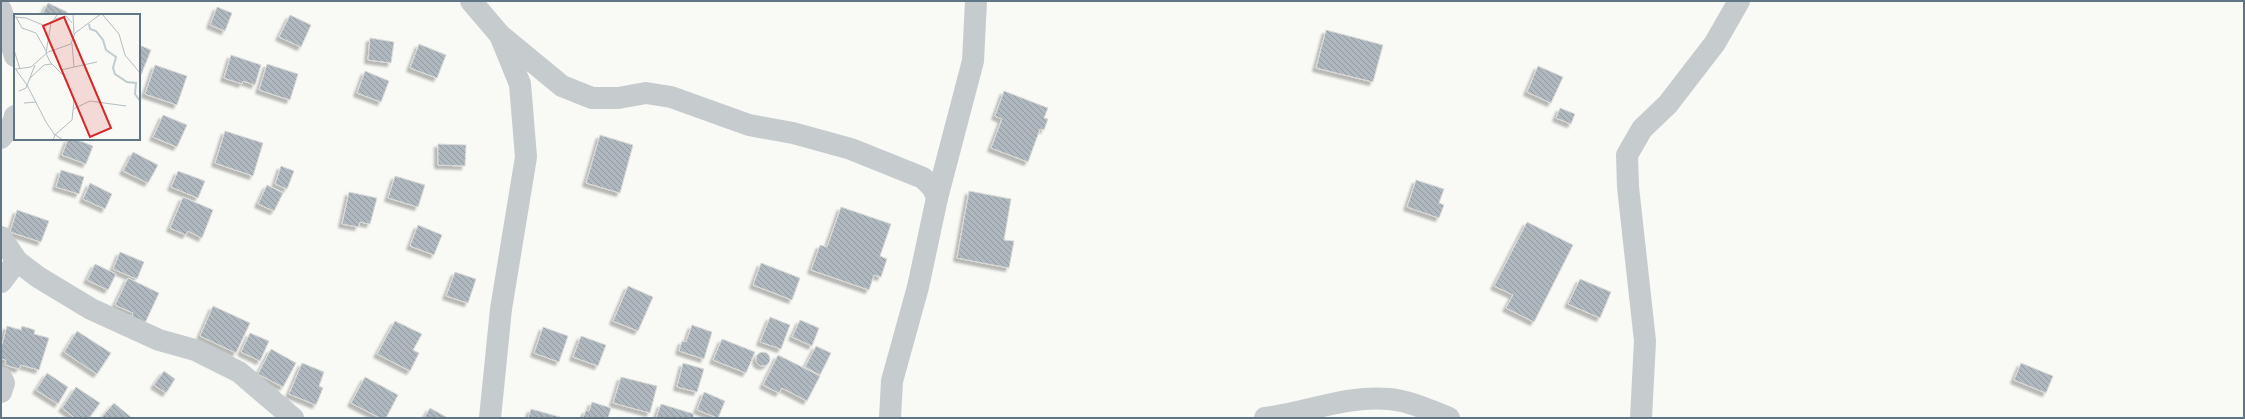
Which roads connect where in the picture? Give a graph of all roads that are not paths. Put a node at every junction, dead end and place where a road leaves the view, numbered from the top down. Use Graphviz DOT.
graph roads {
  1 [pos="472,1"];
  2 [pos="976,1"];
  3 [pos="1739,1"];
  4 [pos="1,10"];
  5 [pos="500,35"];
  6 [pos="14,53"];
  7 [pos="14,120"];
  8 [pos="1,138"];
  9 [pos="938,198"];
  10 [pos="7,251"];
  11 [pos="1,282"];
  12 [pos="1,377"];
  13 [pos="1,392"];
  14 [pos="293,418"];
  15 [pos="490,418"];
  16 [pos="890,418"];
  17 [pos="1265,418"];
  18 [pos="1449,418"];
  19 [pos="1641,418"];
  1 -- 5 [label="street"];
  2 -- 9 [label="street"];
  3 -- 19 [label="street"];
  4 -- 6 [label="street"];
  5 -- 9 [label="street"];
  5 -- 15 [label="street"];
  7 -- 8 [label="street"];
  9 -- 16 [label="street"];
  10 -- 11 [label="street"];
  10 -- 14 [label="street"];
  12 -- 13 [label="street"];
  17 -- 18 [label="street"];
}
